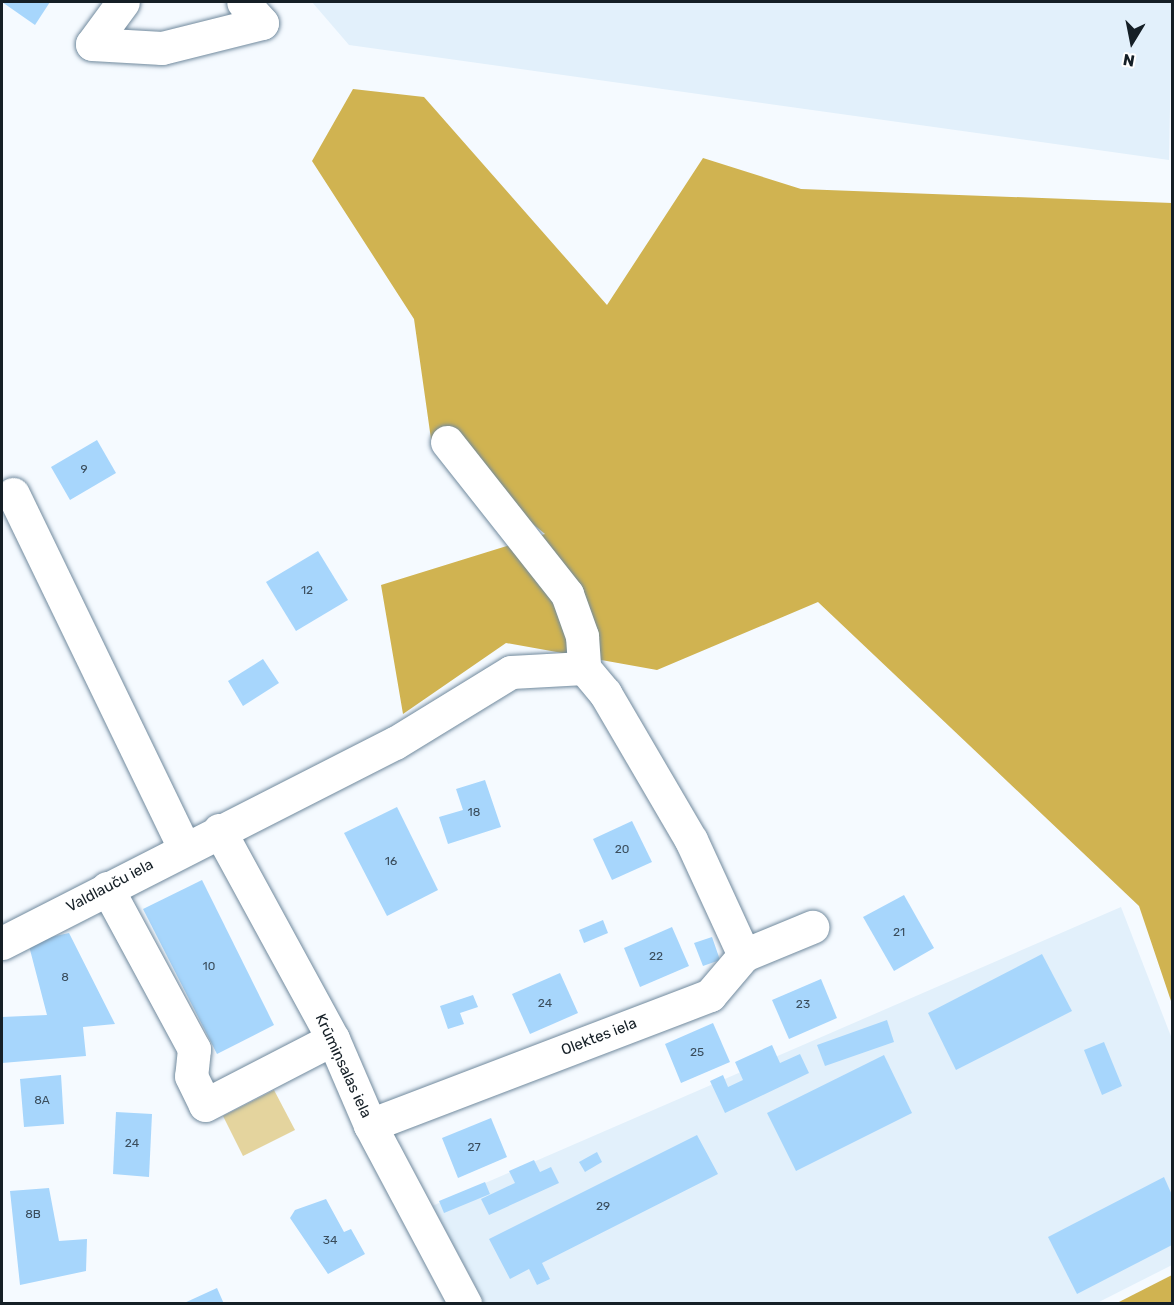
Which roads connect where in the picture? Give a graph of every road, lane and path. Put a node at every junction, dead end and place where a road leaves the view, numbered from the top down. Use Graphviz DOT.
graph roads {
  1 [pos="123,2"];
  2 [pos="243,2"];
  3 [pos="447,442"];
  4 [pos="13,494"];
  5 [pos="584,668"];
  6 [pos="219,830"];
  7 [pos="184,848"];
  8 [pos="107,888"];
  9 [pos="812,927"];
  10 [pos="2,943"];
  11 [pos="744,955"];
  12 [pos="333,1039"];
  13 [pos="370,1125"];
  14 [pos="465,1304"];
  1 -- 2 [label="street"];
  3 -- 5 [label="street"];
  4 -- 7 [label="street"];
  5 -- 6 [label="street, Valdlauču iela"];
  5 -- 11 [label="street"];
  6 -- 7 [label="street, Valdlauču iela"];
  6 -- 12 [label="street, Krūmiņsalas iela"];
  7 -- 8 [label="street, Valdlauču iela"];
  8 -- 10 [label="street, Valdlauču iela"];
  8 -- 12 [label="street"];
  9 -- 11 [label="street, Olektes iela"];
  11 -- 13 [label="street, Olektes iela"];
  12 -- 13 [label="street, Krūmiņsalas iela"];
  13 -- 14 [label="street, Krūmiņsalas iela"];
}
